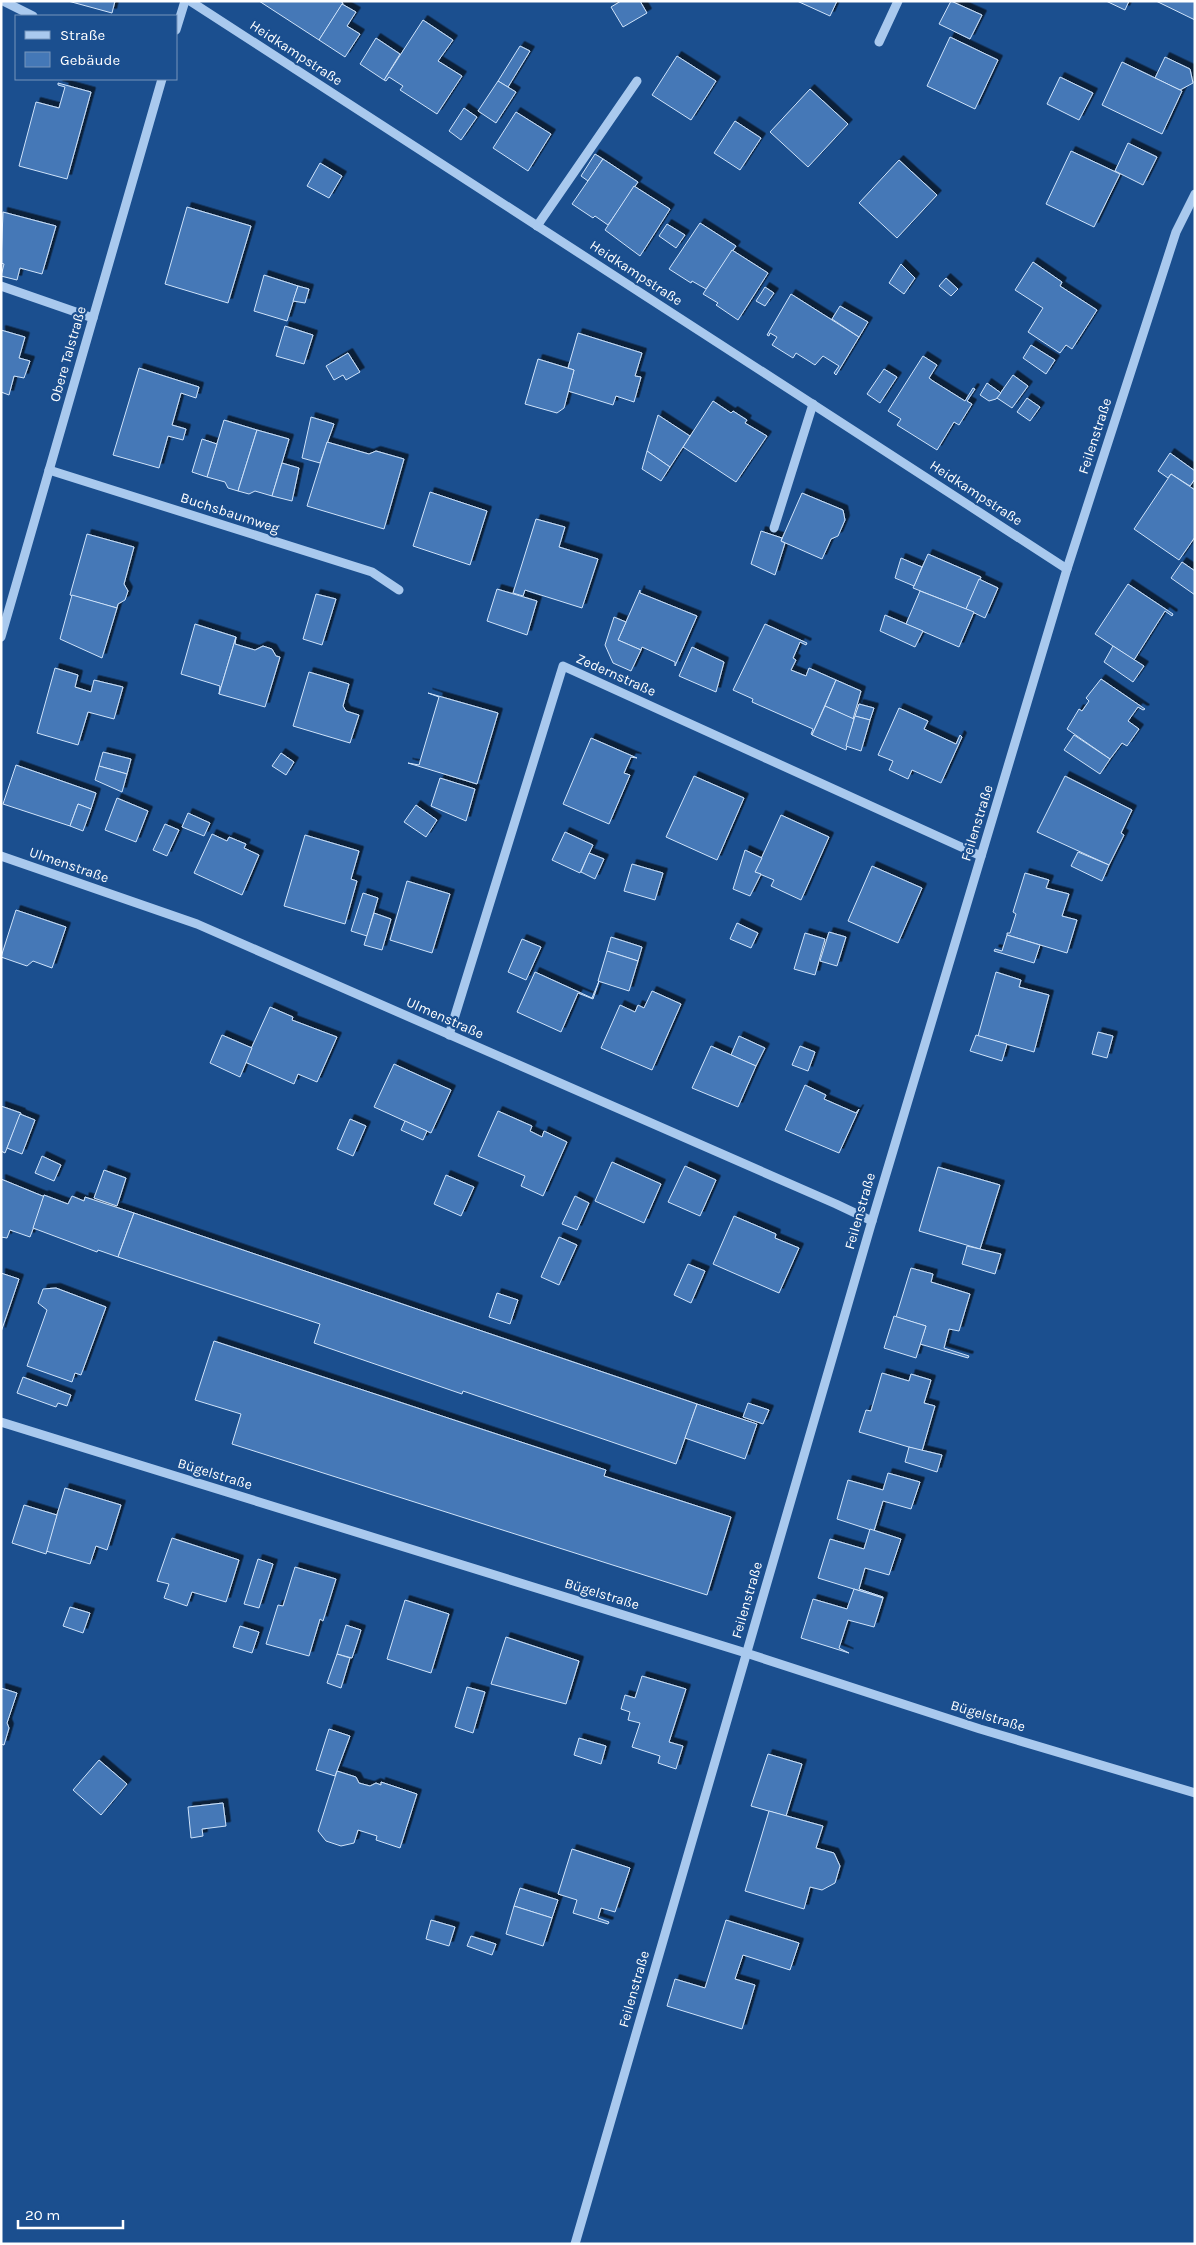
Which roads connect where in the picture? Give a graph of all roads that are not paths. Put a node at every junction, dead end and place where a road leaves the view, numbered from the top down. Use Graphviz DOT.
graph roads {
  1 [pos="3,1"];
  2 [pos="185,1"];
  3 [pos="190,1"];
  4 [pos="898,1"];
  5 [pos="32,15"];
  6 [pos="178,24"];
  7 [pos="879,42"];
  8 [pos="161,80"];
  9 [pos="637,81"];
  10 [pos="1195,194"];
  11 [pos="537,226"];
  12 [pos="1,286"];
  13 [pos="93,318"];
  14 [pos="813,404"];
  15 [pos="49,470"];
  16 [pos="774,528"];
  17 [pos="1066,568"];
  18 [pos="399,590"];
  19 [pos="1,637"];
  20 [pos="1,856"];
  21 [pos="981,856"];
  22 [pos="449,1035"];
  23 [pos="872,1221"];
  24 [pos="1,1422"];
  25 [pos="746,1653"];
  26 [pos="1195,1793"];
  27 [pos="575,2244"];
  1 -- 5 [label="street"];
  2 -- 6 [label="street"];
  3 -- 11 [label="street, Heidkampstraße"];
  4 -- 7 [label="street"];
  8 -- 13 [label="street, Obere Talstraße"];
  9 -- 11 [label="street"];
  10 -- 17 [label="street, Feilenstraße"];
  11 -- 14 [label="street, Heidkampstraße"];
  12 -- 13 [label="street"];
  13 -- 15 [label="street, Obere Talstraße"];
  14 -- 16 [label="street"];
  14 -- 17 [label="street, Heidkampstraße"];
  15 -- 18 [label="street, Buchsbaumweg"];
  15 -- 19 [label="street, Obere Talstraße"];
  17 -- 21 [label="street, Feilenstraße"];
  20 -- 22 [label="street, Ulmenstraße"];
  21 -- 22 [label="street, Zedernstraße"];
  21 -- 23 [label="street, Feilenstraße"];
  22 -- 23 [label="street, Ulmenstraße"];
  23 -- 25 [label="street, Feilenstraße"];
  24 -- 25 [label="street, Bügelstraße"];
  25 -- 26 [label="street, Bügelstraße"];
  25 -- 27 [label="street, Feilenstraße"];
}
